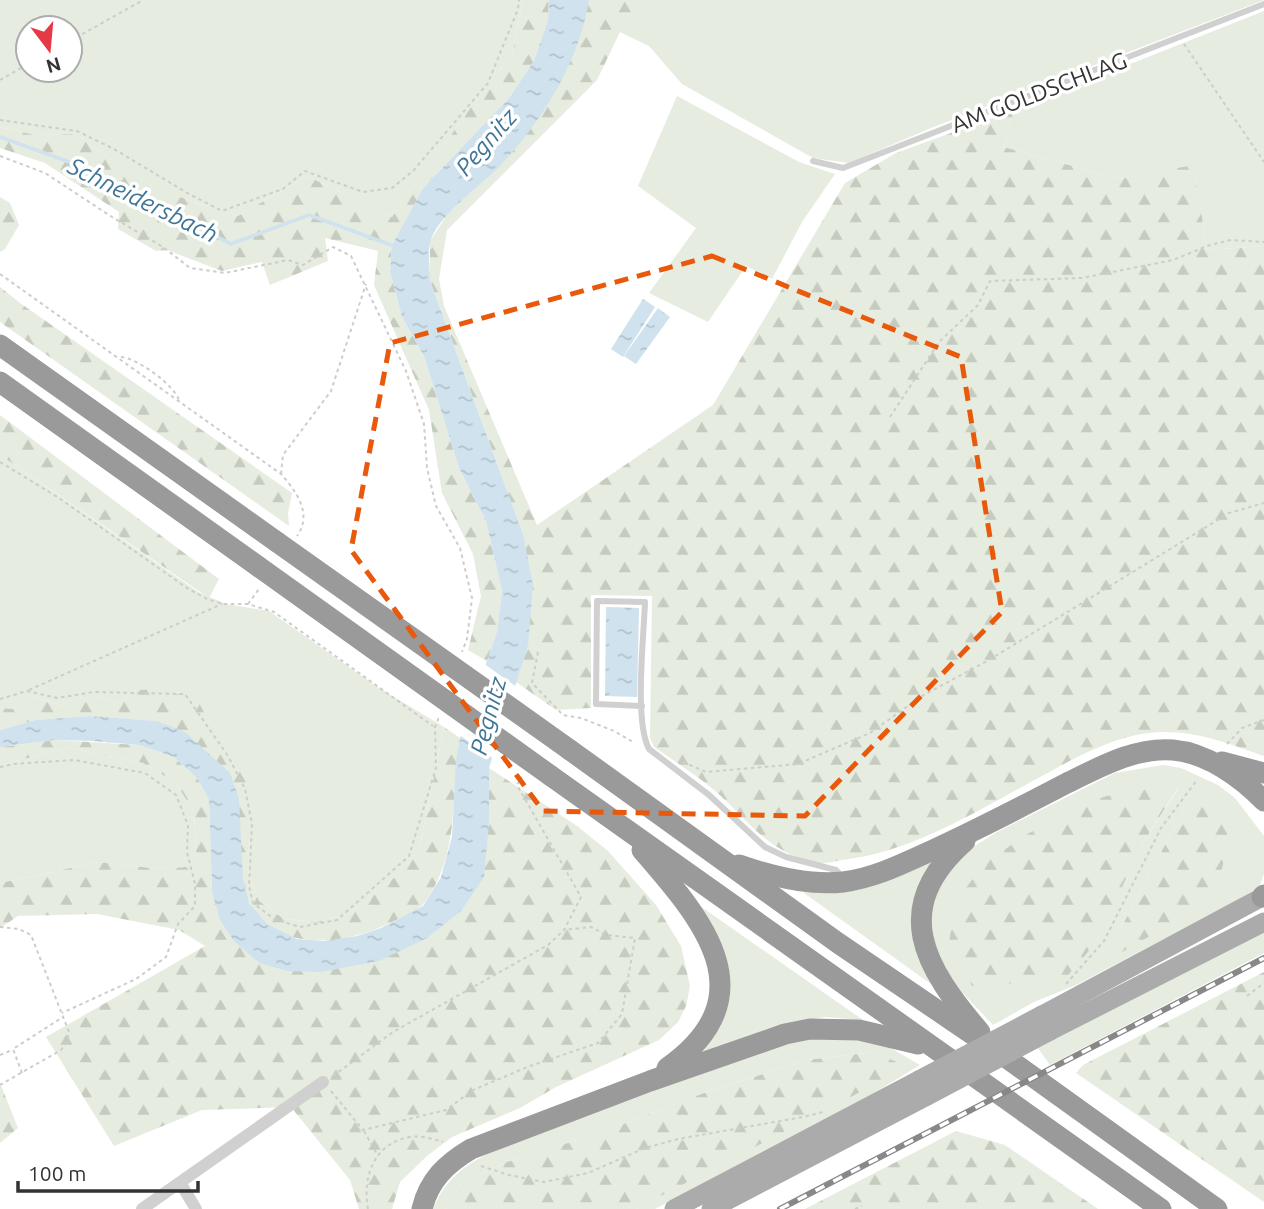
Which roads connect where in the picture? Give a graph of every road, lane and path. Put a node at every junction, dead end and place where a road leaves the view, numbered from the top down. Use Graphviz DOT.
graph roads {
  1 [pos="143,0"];
  2 [pos="519,0"];
  3 [pos="1264,4"];
  4 [pos="84,33"];
  5 [pos="1180,37"];
  6 [pos="0,120"];
  7 [pos="813,161"];
  8 [pos="1264,162"];
  9 [pos="1264,242"];
  10 [pos="0,274"];
  11 [pos="366,283"];
  12 [pos="0,345"];
  13 [pos="118,356"];
  14 [pos="0,382"];
  15 [pos="179,401"];
  16 [pos="890,417"];
  17 [pos="0,462"];
  18 [pos="281,474"];
  19 [pos="1264,503"];
  20 [pos="286,541"];
  21 [pos="262,575"];
  22 [pos="223,604"];
  23 [pos="248,604"];
  24 [pos="538,652"];
  25 [pos="27,691"];
  26 [pos="642,706"];
  27 [pos="1264,720"];
  28 [pos="435,727"];
  29 [pos="1227,744"];
  30 [pos="649,749"];
  31 [pos="1209,761"];
  32 [pos="683,762"];
  33 [pos="0,767"];
  34 [pos="525,773"];
  35 [pos="1264,773"];
  36 [pos="1198,780"];
  37 [pos="1264,801"];
  38 [pos="620,825"];
  39 [pos="980,828"];
  40 [pos="723,860"];
  41 [pos="846,882"];
  42 [pos="1263,896"];
  43 [pos="1264,922"];
  44 [pos="0,927"];
  45 [pos="564,930"];
  46 [pos="1264,983"];
  47 [pos="1061,988"];
  48 [pos="1247,996"];
  49 [pos="62,1013"];
  50 [pos="64,1017"];
  51 [pos="1046,1023"];
  52 [pos="13,1049"];
  53 [pos="939,1051"];
  54 [pos="996,1051"];
  55 [pos="0,1055"];
  56 [pos="22,1073"];
  57 [pos="650,1081"];
  58 [pos="323,1083"];
  59 [pos="0,1086"];
  60 [pos="923,1088"];
  61 [pos="832,1109"];
  62 [pos="363,1130"];
  63 [pos="443,1142"];
  64 [pos="378,1156"];
  65 [pos="481,1166"];
  66 [pos="181,1184"];
  67 [pos="862,1206"];
  68 [pos="142,1209"];
  69 [pos="196,1209"];
  70 [pos="368,1209"];
  71 [pos="422,1209"];
  72 [pos="674,1209"];
  73 [pos="711,1209"];
  74 [pos="855,1209"];
  75 [pos="1161,1209"];
  76 [pos="1217,1209"];
  1 -- 4 [label="path"];
  2 -- 6 [label="path"];
  3 -- 5 [label="lane, AM GOLDSCHLAG"];
  5 -- 7 [label="lane, AM GOLDSCHLAG"];
  5 -- 8 [label="path"];
  9 -- 16 [label="path"];
  10 -- 13 [label="path"];
  11 -- 18 [label="path"];
  12 -- 20 [label="highway"];
  13 -- 15 [label="path"];
  13 -- 15 [label="path"];
  14 -- 21 [label="highway"];
  15 -- 18 [label="path"];
  17 -- 22 [label="path"];
  18 -- 20 [label="path"];
  19 -- 32 [label="path"];
  20 -- 40 [label="highway, bridge"];
  21 -- 23 [label="path"];
  21 -- 38 [label="highway, bridge"];
  22 -- 23 [label="path"];
  22 -- 25 [label="path"];
  23 -- 28 [label="path"];
  24 -- 30 [label="path"];
  26 -- 26 [label="lane"];
  26 -- 30 [label="lane"];
  27 -- 29 [label="path"];
  30 -- 41 [label="lane"];
  31 -- 35 [label="highway"];
  31 -- 37 [label="highway"];
  31 -- 39 [label="highway"];
  33 -- 49 [label="path"];
  34 -- 45 [label="path"];
  36 -- 47 [label="path"];
  38 -- 53 [label="highway"];
  38 -- 57 [label="highway"];
  39 -- 41 [label="highway"];
  39 -- 54 [label="highway"];
  40 -- 41 [label="highway"];
  40 -- 54 [label="highway"];
  42 -- 51 [label="main road"];
  43 -- 51 [label="main road"];
  44 -- 49 [label="path"];
  45 -- 58 [label="path"];
  45 -- 62 [label="path"];
  46 -- 48 [label="path"];
  49 -- 50 [label="path"];
  50 -- 52 [label="path"];
  50 -- 56 [label="path"];
  51 -- 60 [label="main road, bridge"];
  52 -- 55 [label="path"];
  52 -- 56 [label="path"];
  53 -- 57 [label="highway"];
  53 -- 75 [label="highway"];
  54 -- 76 [label="highway"];
  56 -- 59 [label="path"];
  57 -- 71 [label="highway"];
  58 -- 62 [label="path"];
  58 -- 66 [label="street"];
  60 -- 72 [label="main road"];
  60 -- 73 [label="main road"];
  61 -- 65 [label="path"];
  62 -- 64 [label="path"];
  63 -- 64 [label="path"];
  64 -- 70 [label="path"];
  66 -- 68 [label="street"];
  66 -- 69 [label="street"];
  67 -- 74 [label="path"];
}
